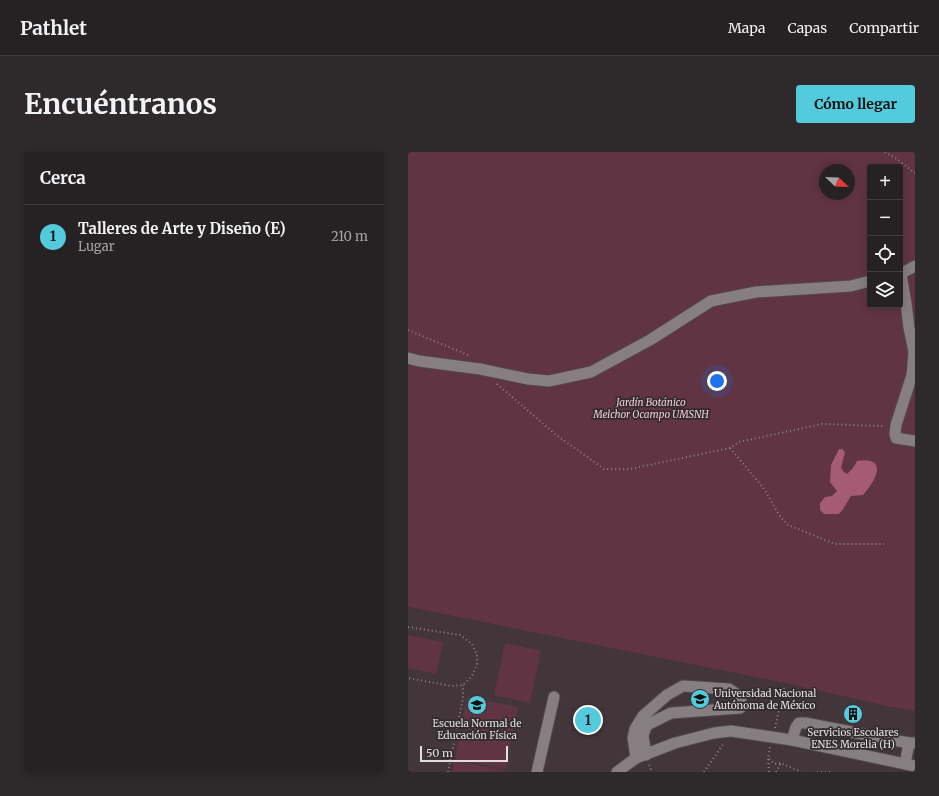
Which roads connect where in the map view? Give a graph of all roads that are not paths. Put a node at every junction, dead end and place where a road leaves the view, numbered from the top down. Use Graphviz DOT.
graph roads {
  1 [pos="915,266"];
  2 [pos="903,272"];
  3 [pos="867,282"];
  4 [pos="903,288"];
  5 [pos="408,358"];
  6 [pos="915,442"];
  7 [pos="554,697"];
  8 [pos="645,720"];
  9 [pos="792,740"];
  10 [pos="912,743"];
  11 [pos="641,756"];
  12 [pos="910,765"];
  13 [pos="537,772"];
  14 [pos="617,772"];
  1 -- 2 [label="lane"];
  3 -- 5 [label="lane"];
  4 -- 6 [label="lane"];
  7 -- 13 [label="lane"];
  8 -- 8 [label="lane"];
  8 -- 11 [label="lane"];
  9 -- 10 [label="lane"];
  9 -- 11 [label="lane"];
  9 -- 12 [label="lane"];
  10 -- 12 [label="lane"];
  11 -- 14 [label="lane"];
}
